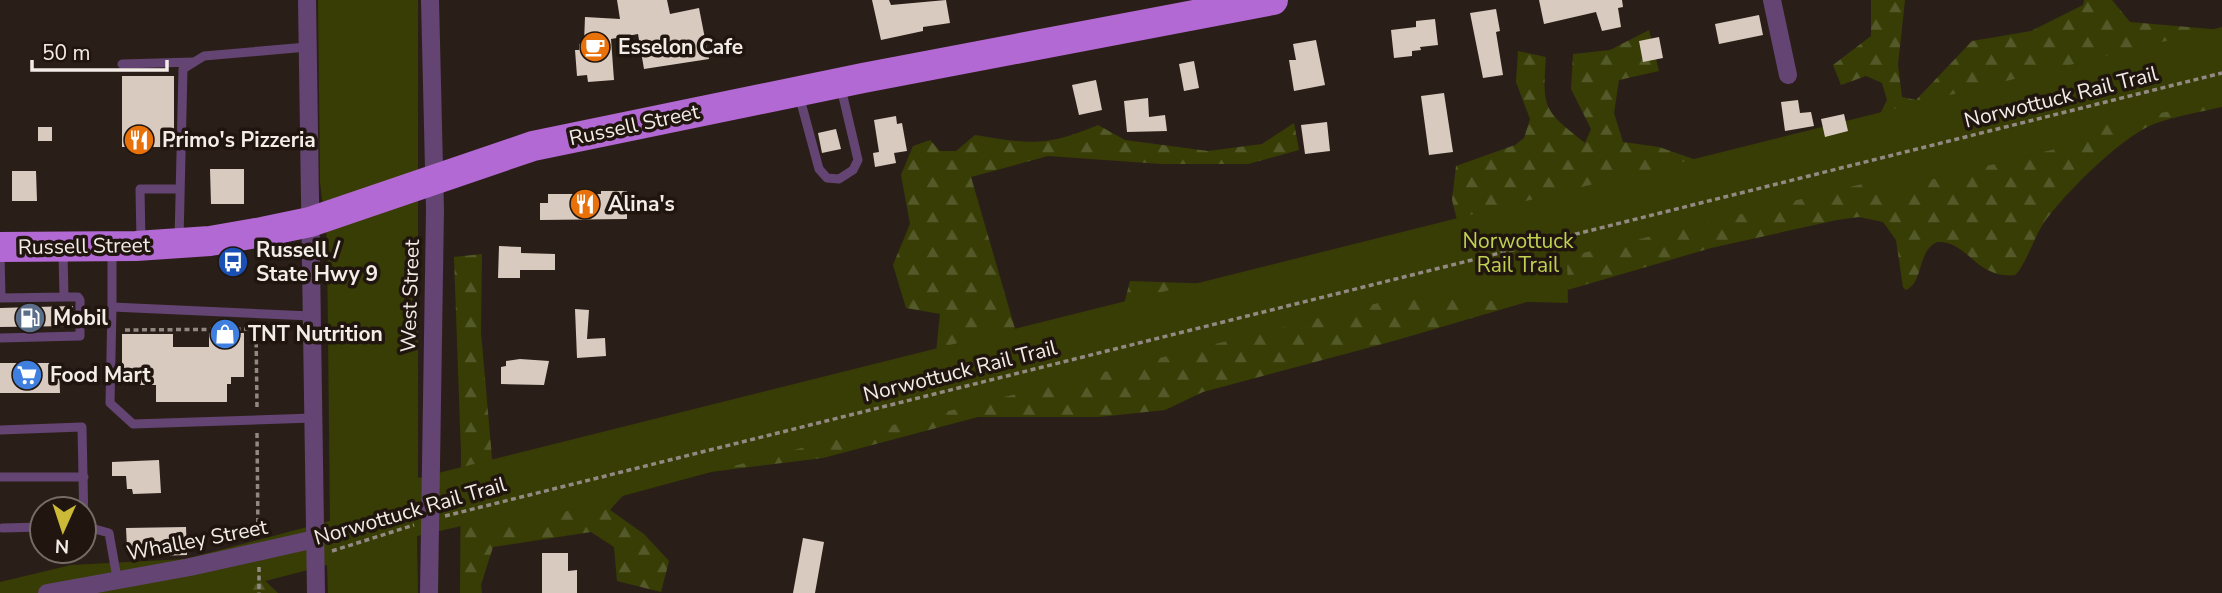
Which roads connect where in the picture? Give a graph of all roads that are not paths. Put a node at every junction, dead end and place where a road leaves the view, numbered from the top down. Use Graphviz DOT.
graph roads {
  1 [pos="306,0"];
  2 [pos="430,0"];
  3 [pos="1273,0"];
  4 [pos="1772,0"];
  5 [pos="307,47"];
  6 [pos="194,62"];
  7 [pos="122,64"];
  8 [pos="1788,75"];
  9 [pos="840,83"];
  10 [pos="798,91"];
  11 [pos="435,178"];
  12 [pos="180,189"];
  13 [pos="310,222"];
  14 [pos="178,243"];
  15 [pos="112,246"];
  16 [pos="141,246"];
  17 [pos="0,247"];
  18 [pos="63,247"];
  19 [pos="64,296"];
  20 [pos="1,298"];
  21 [pos="111,307"];
  22 [pos="311,316"];
  23 [pos="0,338"];
  24 [pos="313,418"];
  25 [pos="0,430"];
  26 [pos="0,477"];
  27 [pos="84,477"];
  28 [pos="84,495"];
  29 [pos="28,527"];
  30 [pos="2,528"];
  31 [pos="98,530"];
  32 [pos="315,547"];
  33 [pos="117,578"];
  34 [pos="47,593"];
  35 [pos="316,593"];
  36 [pos="429,593"];
  1 -- 5 [label="street"];
  2 -- 11 [label="street, West Street"];
  3 -- 9 [label="highway, Russell Street"];
  4 -- 8 [label="street"];
  5 -- 6 [label="lane"];
  5 -- 13 [label="street"];
  6 -- 7 [label="lane"];
  6 -- 12 [label="lane"];
  9 -- 10 [label="highway, Russell Street"];
  9 -- 10 [label="lane"];
  10 -- 11 [label="highway, Russell Street"];
  11 -- 13 [label="highway, Russell Street"];
  11 -- 36 [label="street, West Street"];
  12 -- 14 [label="lane"];
  12 -- 16 [label="lane"];
  13 -- 14 [label="highway, Russell Street"];
  13 -- 22 [label="street"];
  14 -- 16 [label="highway, Russell Street"];
  15 -- 16 [label="highway, Russell Street"];
  15 -- 18 [label="highway, Russell Street"];
  15 -- 21 [label="lane"];
  17 -- 18 [label="highway, Russell Street"];
  17 -- 20 [label="lane"];
  18 -- 19 [label="lane"];
  19 -- 20 [label="lane"];
  19 -- 23 [label="lane"];
  21 -- 22 [label="lane"];
  21 -- 24 [label="lane"];
  22 -- 24 [label="street"];
  24 -- 32 [label="street"];
  25 -- 27 [label="lane"];
  26 -- 27 [label="lane"];
  27 -- 28 [label="lane"];
  29 -- 30 [label="lane"];
  31 -- 33 [label="lane"];
  32 -- 33 [label="street, Whalley Street"];
  32 -- 35 [label="street"];
  33 -- 34 [label="street, Whalley Street"];
}
